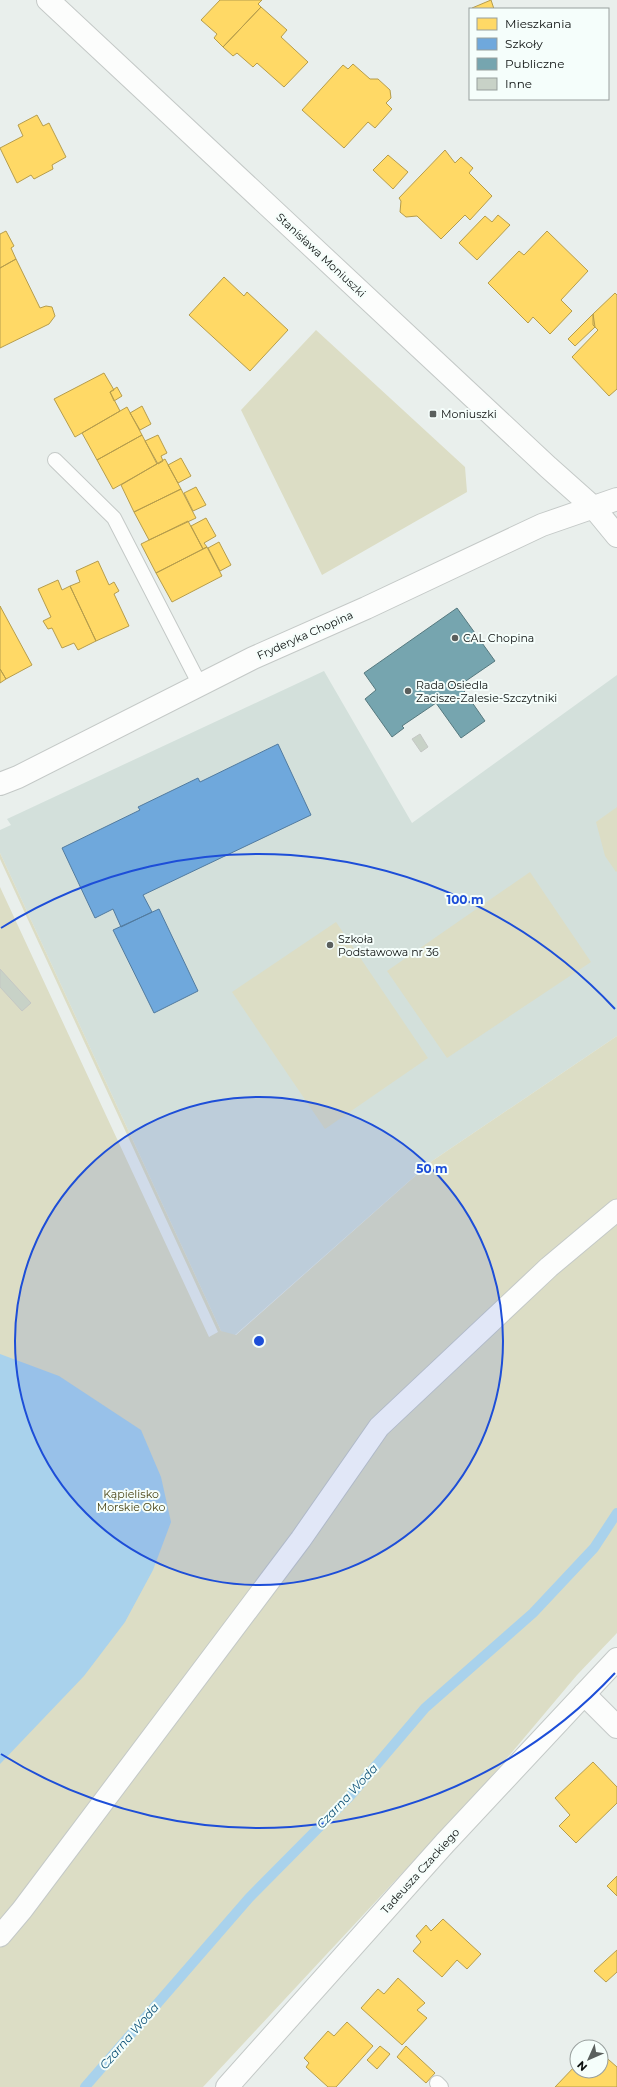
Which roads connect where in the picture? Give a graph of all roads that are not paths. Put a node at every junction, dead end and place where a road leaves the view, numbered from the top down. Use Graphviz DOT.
graph roads {
  1 [pos="48,0"];
  2 [pos="55,460"];
  3 [pos="617,500"];
  4 [pos="594,508"];
  5 [pos="617,536"];
  6 [pos="200,686"];
  7 [pos="0,784"];
  8 [pos="617,1210"];
  9 [pos="617,1659"];
  10 [pos="584,1694"];
  11 [pos="617,1727"];
  12 [pos="0,1936"];
  13 [pos="227,2087"];
  1 -- 4 [label="street, Stanisława Moniuszki"];
  2 -- 6 [label="lane"];
  3 -- 4 [label="street, Fryderyka Chopina"];
  4 -- 5 [label="street, Stanisława Moniuszki"];
  4 -- 6 [label="street, Fryderyka Chopina"];
  6 -- 7 [label="street, Fryderyka Chopina"];
  8 -- 12 [label="street"];
  9 -- 10 [label="street, Tadeusza Czackiego"];
  10 -- 11 [label="street"];
  10 -- 13 [label="street, Tadeusza Czackiego"];
}
